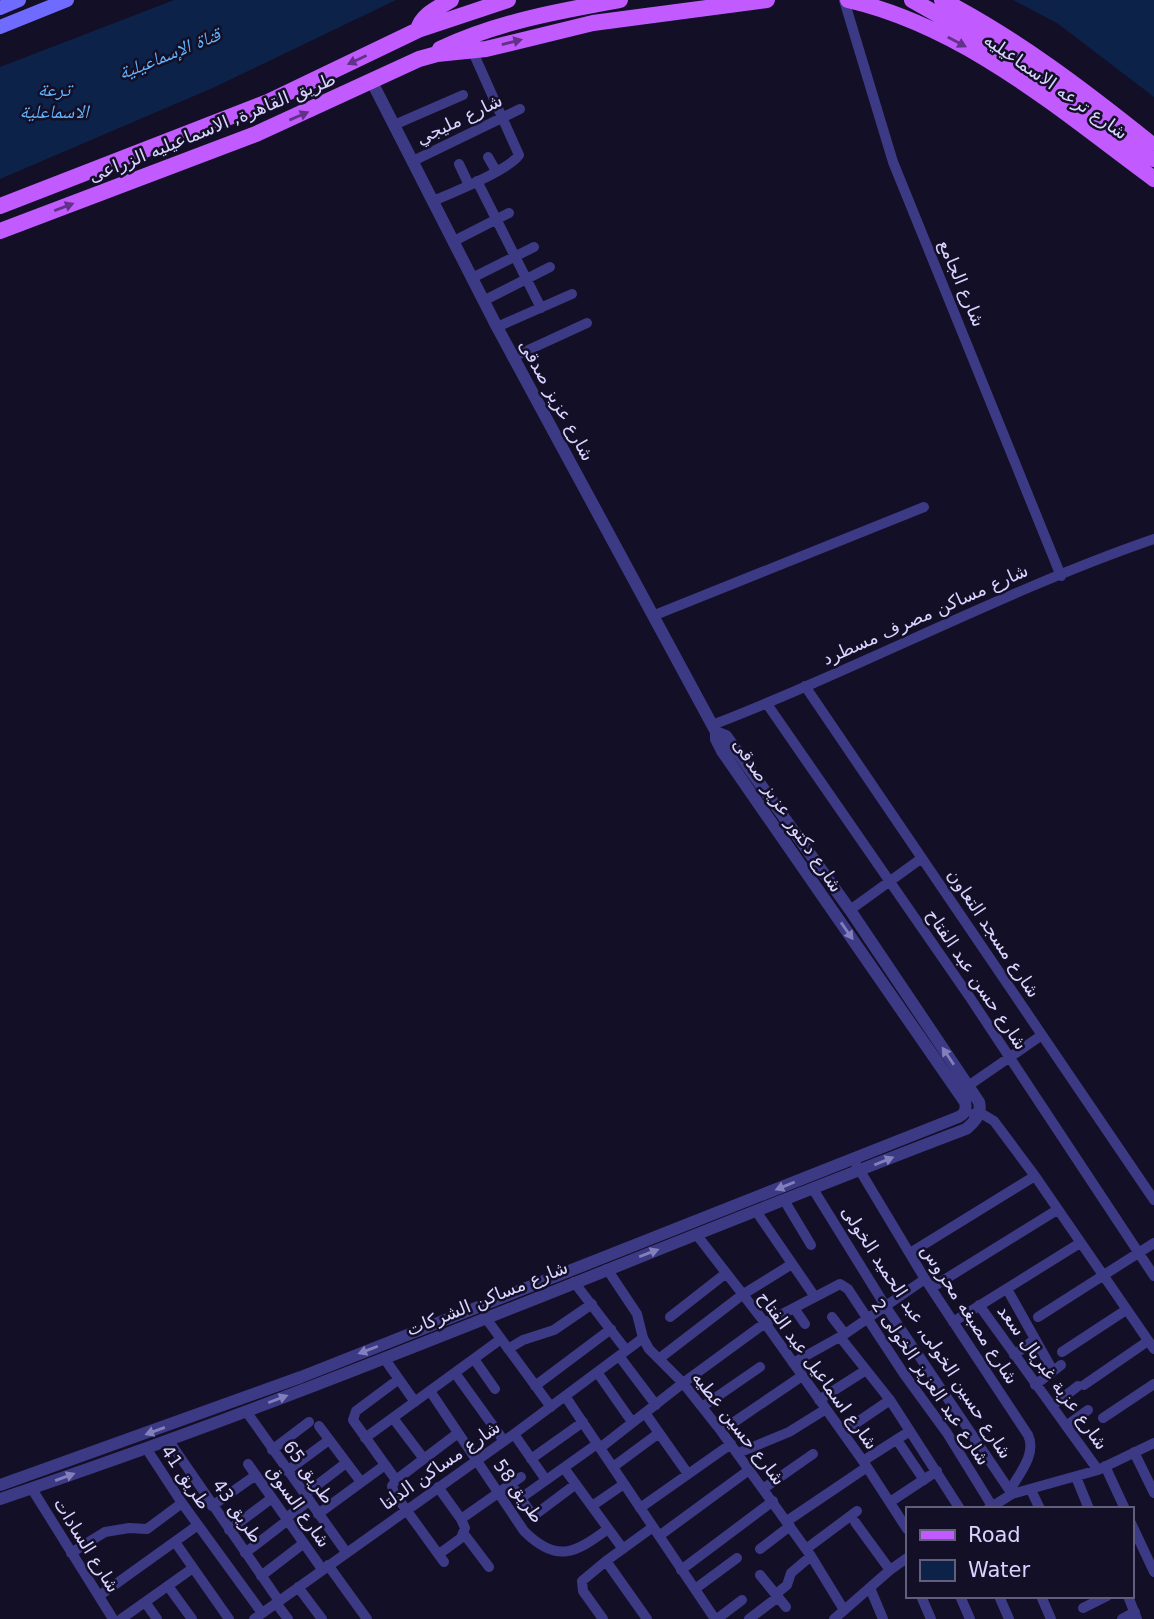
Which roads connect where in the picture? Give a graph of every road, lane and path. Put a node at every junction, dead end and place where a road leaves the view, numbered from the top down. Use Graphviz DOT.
graph roads {
  1 [pos="19,0"];
  2 [pos="67,0"];
  3 [pos="451,0"];
  4 [pos="508,0"];
  5 [pos="620,0"];
  6 [pos="767,0"];
  7 [pos="846,0"];
  8 [pos="912,0"];
  9 [pos="942,0"];
  10 [pos="0,8"];
  11 [pos="0,27"];
  12 [pos="418,30"];
  13 [pos="472,50"];
  14 [pos="419,59"];
  15 [pos="372,82"];
  16 [pos="463,95"];
  17 [pos="250,109"];
  18 [pos="520,109"];
  19 [pos="503,117"];
  20 [pos="219,121"];
  21 [pos="394,125"];
  22 [pos="256,134"];
  23 [pos="229,144"];
  24 [pos="1154,147"];
  25 [pos="488,157"];
  26 [pos="1154,159"];
  27 [pos="412,161"];
  28 [pos="459,164"];
  29 [pos="496,171"];
  30 [pos="1154,179"];
  31 [pos="473,183"];
  32 [pos="433,201"];
  33 [pos="0,206"];
  34 [pos="509,214"];
  35 [pos="497,220"];
  36 [pos="0,231"];
  37 [pos="454,242"];
  38 [pos="534,247"];
  39 [pos="515,257"];
  40 [pos="550,267"];
  41 [pos="472,278"];
  42 [pos="527,279"];
  43 [pos="572,294"];
  44 [pos="483,300"];
  45 [pos="541,308"];
  46 [pos="587,323"];
  47 [pos="497,327"];
  48 [pos="513,357"];
  49 [pos="924,508"];
  50 [pos="1154,539"];
  51 [pos="1061,576"];
  52 [pos="655,615"];
  53 [pos="805,686"];
  54 [pos="767,704"];
  55 [pos="714,729"];
  56 [pos="922,859"];
  57 [pos="889,882"];
  58 [pos="850,909"];
  59 [pos="1042,1035"];
  60 [pos="1008,1058"];
  61 [pos="968,1086"];
  62 [pos="979,1114"];
  63 [pos="962,1116"];
  64 [pos="852,1159"];
  65 [pos="859,1171"];
  66 [pos="1035,1176"];
  67 [pos="813,1189"];
  68 [pos="784,1200"];
  69 [pos="1154,1200"];
  70 [pos="1058,1210"];
  71 [pos="755,1211"];
  72 [pos="696,1234"];
  73 [pos="1080,1243"];
  74 [pos="1154,1243"];
  75 [pos="811,1245"];
  76 [pos="910,1253"];
  77 [pos="1138,1253"];
  78 [pos="792,1264"];
  79 [pos="607,1269"];
  80 [pos="725,1274"];
  81 [pos="1102,1276"];
  82 [pos="1154,1276"];
  83 [pos="574,1282"];
  84 [pos="928,1284"];
  85 [pos="1007,1289"];
  86 [pos="742,1295"];
  87 [pos="815,1297"];
  88 [pos="592,1304"];
  89 [pos="979,1305"];
  90 [pos="886,1307"];
  91 [pos="794,1308"];
  92 [pos="1126,1310"];
  93 [pos="485,1317"];
  94 [pos="670,1317"];
  95 [pos="832,1317"];
  96 [pos="1038,1317"];
  97 [pos="867,1320"];
  98 [pos="953,1322"];
  99 [pos="765,1323"];
  100 [pos="805,1324"];
  101 [pos="611,1329"];
  102 [pos="842,1335"];
  103 [pos="643,1338"];
  104 [pos="501,1339"];
  105 [pos="1035,1339"];
  106 [pos="1151,1345"];
  107 [pos="508,1349"];
  108 [pos="1062,1352"];
  109 [pos="623,1353"];
  110 [pos="1014,1354"];
  111 [pos="384,1358"];
  112 [pos="660,1358"];
  113 [pos="474,1359"];
  114 [pos="793,1363"];
  115 [pos="760,1367"];
  116 [pos="866,1370"];
  117 [pos="597,1372"];
  118 [pos="453,1374"];
  119 [pos="803,1376"];
  120 [pos="399,1379"];
  121 [pos="304,1382"];
  122 [pos="683,1383"];
  123 [pos="1154,1384"];
  124 [pos="1035,1385"];
  125 [pos="536,1386"];
  126 [pos="495,1389"];
  127 [pos="430,1391"];
  128 [pos="565,1396"];
  129 [pos="890,1400"];
  130 [pos="415,1402"];
  131 [pos="823,1404"];
  132 [pos="656,1405"];
  133 [pos="702,1406"];
  134 [pos="1052,1406"];
  135 [pos="551,1407"];
  136 [pos="1088,1410"];
  137 [pos="246,1411"];
  138 [pos="645,1413"];
  139 [pos="393,1418"];
  140 [pos="1102,1418"];
  141 [pos="583,1422"];
  142 [pos="632,1422"];
  143 [pos="1066,1426"];
  144 [pos="721,1431"];
  145 [pos="910,1431"];
  146 [pos="843,1432"];
  147 [pos="458,1433"];
  148 [pos="659,1433"];
  149 [pos="514,1434"];
  150 [pos="365,1438"];
  151 [pos="329,1440"];
  152 [pos="897,1440"];
  153 [pos="169,1441"];
  154 [pos="502,1443"];
  155 [pos="1154,1443"];
  156 [pos="599,1446"];
  157 [pos="146,1448"];
  158 [pos="734,1448"];
  159 [pos="272,1450"];
  160 [pos="1135,1452"];
  161 [pos="814,1454"];
  162 [pos="424,1459"];
  163 [pos="531,1459"];
  164 [pos="477,1461"];
  165 [pos="346,1463"];
  166 [pos="248,1464"];
  167 [pos="865,1464"];
  168 [pos="385,1465"];
  169 [pos="613,1467"];
  170 [pos="564,1468"];
  171 [pos="1101,1468"];
  172 [pos="750,1470"];
  173 [pos="287,1471"];
  174 [pos="937,1471"];
  175 [pos="688,1474"];
  176 [pos="256,1475"];
  177 [pos="521,1477"];
  178 [pos="1076,1477"];
  179 [pos="396,1480"];
  180 [pos="546,1480"];
  181 [pos="924,1480"];
  182 [pos="361,1482"];
  183 [pos="511,1484"];
  184 [pos="576,1484"];
  185 [pos="624,1484"];
  186 [pos="0,1485"];
  187 [pos="438,1487"];
  188 [pos="32,1489"];
  189 [pos="763,1489"];
  190 [pos="1031,1489"];
  191 [pos="1011,1492"];
  192 [pos="498,1493"];
  193 [pos="1154,1493"];
  194 [pos="272,1498"];
  195 [pos="306,1498"];
  196 [pos="521,1498"];
  197 [pos="0,1499"];
  198 [pos="773,1501"];
  199 [pos="890,1502"];
  200 [pos="182,1503"];
  201 [pos="212,1506"];
  202 [pos="592,1506"];
  203 [pos="996,1506"];
  204 [pos="959,1507"];
  205 [pos="1039,1507"];
  206 [pos="1089,1507"];
  207 [pos="1124,1507"];
  208 [pos="640,1508"];
  209 [pos="406,1510"];
  210 [pos="318,1514"];
  211 [pos="287,1519"];
  212 [pos="461,1519"];
  213 [pos="788,1524"];
  214 [pos="198,1525"];
  215 [pos="906,1527"];
  216 [pos="1133,1527"];
  217 [pos="608,1529"];
  218 [pos="229,1530"];
  219 [pos="656,1532"];
  220 [pos="464,1534"];
  221 [pos="175,1542"];
  222 [pos="304,1543"];
  223 [pos="623,1549"];
  224 [pos="760,1549"];
  225 [pos="346,1552"];
  226 [pos="71,1553"];
  227 [pos="245,1553"];
  228 [pos="809,1553"];
  229 [pos="737,1558"];
  230 [pos="606,1561"];
  231 [pos="906,1561"];
  232 [pos="325,1567"];
  233 [pos="489,1567"];
  234 [pos="193,1568"];
  235 [pos="681,1570"];
  236 [pos="890,1570"];
  237 [pos="1154,1572"];
  238 [pos="760,1575"];
  239 [pos="261,1576"];
  240 [pos="168,1586"];
  241 [pos="298,1587"];
  242 [pos="870,1588"];
  243 [pos="695,1589"];
  244 [pos="777,1595"];
  245 [pos="99,1596"];
  246 [pos="922,1598"];
  247 [pos="961,1598"];
  248 [pos="1000,1598"];
  249 [pos="1042,1598"];
  250 [pos="1103,1598"];
  251 [pos="1129,1598"];
  252 [pos="742,1600"];
  253 [pos="145,1602"];
  254 [pos="277,1602"];
  255 [pos="786,1607"];
  256 [pos="1083,1608"];
  257 [pos="840,1616"];
  258 [pos="1136,1616"];
  259 [pos="257,1617"];
  260 [pos="114,1619"];
  261 [pos="121,1619"];
  262 [pos="157,1619"];
  263 [pos="192,1619"];
  264 [pos="229,1619"];
  265 [pos="288,1619"];
  266 [pos="322,1619"];
  267 [pos="367,1619"];
  268 [pos="603,1619"];
  269 [pos="647,1619"];
  270 [pos="716,1619"];
  271 [pos="749,1619"];
  272 [pos="883,1619"];
  273 [pos="931,1619"];
  274 [pos="970,1619"];
  275 [pos="1009,1619"];
  276 [pos="1051,1619"];
  277 [pos="1122,1619"];
  1 -- 10 [label="main road"];
  2 -- 11 [label="main road"];
  3 -- 12 [label="main road, طريق القاهرة, الاسماعيليه الزراعى"];
  4 -- 12 [label="main road"];
  5 -- 14 [label="main road"];
  13 -- 6 [label="main road, طريق القاهرة, الاسماعيليه الزراعى, one-way"];
  7 -- 30 [label="main road, شارع ترعه الاسماعيليه, one-way"];
  7 -- 51 [label="street, شارع الجامع"];
  8 -- 26 [label="main road, شارع ترعه الاسماعيليه"];
  9 -- 24 [label="main road"];
  12 -- 17 [label="main road, طريق القاهرة, الاسماعيليه الزراعى, one-way"];
  13 -- 14 [label="main road, طريق القاهرة, الاسماعيليه الزراعى"];
  13 -- 19 [label="street"];
  14 -- 15 [label="main road, طريق القاهرة, الاسماعيليه الزراعى"];
  15 -- 21 [label="street, شارع عزيز صدقى"];
  22 -- 15 [label="main road, طريق القاهرة, الاسماعيليه الزراعى, one-way"];
  16 -- 21 [label="street"];
  17 -- 20 [label="main road, طريق القاهرة, الاسماعيليه الزراعى"];
  17 -- 22 [label="main road"];
  18 -- 19 [label="street, شارع مليجي"];
  19 -- 27 [label="street, شارع مليجي"];
  19 -- 29 [label="street"];
  20 -- 23 [label="main road"];
  20 -- 33 [label="main road, طريق القاهرة, الاسماعيليه الزراعى"];
  21 -- 27 [label="street, شارع عزيز صدقى"];
  22 -- 23 [label="main road, طريق القاهرة, الاسماعيليه الزراعى"];
  36 -- 23 [label="main road, طريق القاهرة, الاسماعيليه الزراعى, one-way"];
  25 -- 29 [label="street"];
  27 -- 32 [label="street, شارع عزيز صدقى"];
  28 -- 31 [label="street"];
  29 -- 31 [label="street"];
  31 -- 32 [label="street"];
  31 -- 35 [label="street"];
  32 -- 37 [label="street, شارع عزيز صدقى"];
  34 -- 35 [label="street"];
  35 -- 37 [label="street"];
  35 -- 39 [label="street"];
  37 -- 41 [label="street, شارع عزيز صدقى"];
  38 -- 39 [label="street"];
  39 -- 41 [label="street"];
  39 -- 42 [label="street"];
  40 -- 42 [label="street"];
  41 -- 44 [label="street, شارع عزيز صدقى"];
  42 -- 44 [label="street"];
  42 -- 45 [label="street"];
  43 -- 45 [label="street"];
  44 -- 47 [label="street, شارع عزيز صدقى"];
  45 -- 47 [label="street"];
  46 -- 48 [label="street"];
  47 -- 48 [label="street, شارع عزيز صدقى"];
  48 -- 52 [label="street, شارع عزيز صدقى"];
  49 -- 52 [label="street"];
  50 -- 51 [label="street, شارع مساكن مصرف مسطرد"];
  51 -- 53 [label="street, شارع مساكن مصرف مسطرد"];
  52 -- 55 [label="street, شارع عزيز صدقى"];
  53 -- 54 [label="street, شارع مساكن مصرف مسطرد"];
  53 -- 56 [label="street, شارع مسجد التعاون"];
  54 -- 55 [label="street, شارع مساكن مصرف مسطرد"];
  54 -- 57 [label="street, شارع حسن عبد الفتاح"];
  55 -- 58 [label="street, شارع دكتور عزيز صدقى"];
  55 -- 63 [label="street, شارع دكتور عزيز صدقى, one-way"];
  56 -- 57 [label="street"];
  56 -- 59 [label="street, شارع مسجد التعاون"];
  57 -- 58 [label="street"];
  57 -- 60 [label="street, شارع حسن عبد الفتاح"];
  61 -- 58 [label="street, شارع دكتور عزيز صدقى, one-way"];
  59 -- 60 [label="street"];
  59 -- 69 [label="street, شارع مسجد التعاون"];
  60 -- 61 [label="street"];
  60 -- 77 [label="street, شارع حسن عبد الفتاح"];
  61 -- 62 [label="street, شارع دكتور عزيز صدقى"];
  62 -- 63 [label="street"];
  65 -- 62 [label="street, شارع مساكن الشركات, one-way"];
  62 -- 66 [label="street, شارع دكتور عزيز صدقى"];
  63 -- 64 [label="street, شارع مساكن الشركات"];
  64 -- 65 [label="street, شارع مصبغه محروس"];
  64 -- 121 [label="street, شارع مساكن الشركات, one-way"];
  65 -- 67 [label="street, شارع مساكن الشركات"];
  65 -- 76 [label="street, شارع مصبغه محروس"];
  66 -- 70 [label="street, شارع دكتور عزيز صدقى"];
  66 -- 76 [label="street"];
  67 -- 68 [label="street, شارع مساكن الشركات"];
  67 -- 90 [label="street, شارع حسين الخولى, عبد الحميد الخولى"];
  68 -- 71 [label="street, شارع مساكن الشركات"];
  68 -- 75 [label="street"];
  70 -- 73 [label="street, شارع دكتور عزيز صدقى"];
  70 -- 84 [label="street"];
  71 -- 72 [label="street, شارع مساكن الشركات"];
  71 -- 78 [label="street"];
  79 -- 72 [label="street, شارع مساكن الشركات, one-way"];
  72 -- 80 [label="street, شارع اسماعيل عبد الفتاح"];
  73 -- 81 [label="street, شارع دكتور عزيز صدقى"];
  73 -- 85 [label="street"];
  74 -- 77 [label="street"];
  76 -- 84 [label="street, شارع مصبغه محروس"];
  77 -- 81 [label="street"];
  77 -- 82 [label="street, شارع حسن عبد الفتاح"];
  78 -- 86 [label="street"];
  78 -- 87 [label="street"];
  79 -- 83 [label="street, شارع مساكن الشركات"];
  79 -- 103 [label="street, شارع حسين عطيه"];
  80 -- 86 [label="street, شارع اسماعيل عبد الفتاح"];
  80 -- 94 [label="street"];
  81 -- 92 [label="street, شارع دكتور عزيز صدقى"];
  81 -- 96 [label="street"];
  83 -- 88 [label="street"];
  83 -- 93 [label="street, شارع مساكن الشركات"];
  84 -- 90 [label="street"];
  84 -- 98 [label="street, شارع مصبغه محروس"];
  85 -- 89 [label="street"];
  85 -- 105 [label="street"];
  86 -- 99 [label="street, شارع اسماعيل عبد الفتاح"];
  86 -- 112 [label="street"];
  87 -- 91 [label="street"];
  87 -- 97 [label="street, شارع عبد العزيز الخولى 2"];
  88 -- 101 [label="street"];
  88 -- 107 [label="street"];
  89 -- 98 [label="street"];
  89 -- 110 [label="street, شارع عزبة غبريال سعد"];
  90 -- 97 [label="street"];
  90 -- 191 [label="street, شارع حسين الخولى, عبد الحميد الخولى"];
  91 -- 99 [label="street"];
  91 -- 100 [label="street"];
  92 -- 106 [label="street, شارع دكتور عزيز صدقى"];
  92 -- 108 [label="street"];
  93 -- 104 [label="street"];
  93 -- 111 [label="street, شارع مساكن الشركات"];
  95 -- 102 [label="street"];
  97 -- 102 [label="street"];
  97 -- 203 [label="street, شارع عبد العزيز الخولى 2"];
  98 -- 191 [label="street, شارع مصبغه محروس"];
  99 -- 114 [label="street, شارع اسماعيل عبد الفتاح"];
  99 -- 122 [label="street"];
  101 -- 109 [label="street"];
  101 -- 125 [label="street"];
  102 -- 114 [label="street"];
  102 -- 116 [label="street"];
  103 -- 109 [label="street, شارع مساكن الدلتا"];
  103 -- 112 [label="street, شارع حسين عطيه"];
  104 -- 107 [label="street"];
  104 -- 113 [label="street"];
  105 -- 110 [label="street"];
  105 -- 124 [label="street"];
  106 -- 134 [label="street"];
  107 -- 125 [label="street"];
  109 -- 117 [label="street, شارع مساكن الدلتا"];
  109 -- 132 [label="street"];
  110 -- 124 [label="street, شارع عزبة غبريال سعد"];
  111 -- 120 [label="street"];
  111 -- 121 [label="street, شارع مساكن الشركات"];
  112 -- 122 [label="street, شارع حسين عطيه"];
  113 -- 118 [label="street"];
  113 -- 126 [label="street"];
  114 -- 119 [label="street, شارع اسماعيل عبد الفتاح"];
  115 -- 133 [label="street"];
  116 -- 129 [label="street"];
  116 -- 131 [label="street"];
  117 -- 128 [label="street, شارع مساكن الدلتا"];
  117 -- 142 [label="street"];
  118 -- 127 [label="street"];
  118 -- 154 [label="street"];
  119 -- 131 [label="street, شارع اسماعيل عبد الفتاح"];
  119 -- 144 [label="street"];
  120 -- 130 [label="street"];
  120 -- 150 [label="street"];
  137 -- 121 [label="street, شارع مساكن الشركات, one-way"];
  121 -- 186 [label="street, شارع مساكن الشركات, one-way"];
  122 -- 132 [label="street"];
  122 -- 133 [label="street, شارع حسين عطيه"];
  123 -- 140 [label="street"];
  124 -- 134 [label="street, شارع عزبة غبريال سعد"];
  125 -- 135 [label="street"];
  127 -- 130 [label="street"];
  127 -- 147 [label="street, طريق 58"];
  128 -- 135 [label="street, شارع مساكن الدلتا"];
  128 -- 141 [label="street"];
  129 -- 145 [label="street"];
  129 -- 146 [label="street"];
  130 -- 139 [label="street"];
  131 -- 146 [label="street, شارع اسماعيل عبد الفتاح"];
  131 -- 158 [label="street"];
  132 -- 138 [label="street"];
  133 -- 144 [label="street, شارع حسين عطيه"];
  134 -- 143 [label="street, شارع عزبة غبريال سعد"];
  135 -- 149 [label="street, شارع مساكن الدلتا"];
  136 -- 143 [label="street"];
  137 -- 153 [label="street, شارع مساكن الشركات"];
  137 -- 159 [label="street, طريق 65"];
  138 -- 142 [label="street"];
  138 -- 148 [label="street"];
  139 -- 150 [label="street"];
  139 -- 162 [label="street"];
  141 -- 156 [label="street"];
  141 -- 163 [label="street"];
  142 -- 156 [label="street"];
  143 -- 171 [label="street, شارع عزبة غبريال سعد"];
  144 -- 158 [label="street, شارع حسين عطيه"];
  145 -- 152 [label="street"];
  145 -- 174 [label="street"];
  146 -- 167 [label="street, شارع اسماعيل عبد الفتاح"];
  147 -- 162 [label="street"];
  147 -- 164 [label="street, طريق 58"];
  148 -- 169 [label="street"];
  148 -- 175 [label="street"];
  149 -- 154 [label="street, شارع مساكن الدلتا"];
  149 -- 163 [label="street"];
  150 -- 168 [label="street"];
  151 -- 159 [label="street"];
  151 -- 165 [label="street"];
  151 -- 173 [label="street"];
  152 -- 167 [label="street"];
  152 -- 181 [label="street"];
  153 -- 157 [label="street, شارع مساكن الشركات"];
  153 -- 201 [label="street, طريق 43"];
  154 -- 164 [label="street, شارع مساكن الدلتا"];
  155 -- 160 [label="street"];
  156 -- 169 [label="street"];
  156 -- 170 [label="street"];
  188 -- 157 [label="street, شارع مساكن الشركات, one-way"];
  157 -- 200 [label="street, طريق 41"];
  158 -- 172 [label="street, شارع حسين عطيه"];
  158 -- 175 [label="street"];
  159 -- 173 [label="street, طريق 65"];
  160 -- 171 [label="street"];
  160 -- 193 [label="street"];
  161 -- 189 [label="street"];
  162 -- 179 [label="street"];
  163 -- 180 [label="street"];
  164 -- 187 [label="street, شارع مساكن الدلتا"];
  164 -- 192 [label="street, طريق 58"];
  165 -- 182 [label="street"];
  165 -- 195 [label="street"];
  166 -- 176 [label="street, شارع السوق"];
  167 -- 199 [label="street, شارع اسماعيل عبد الفتاح"];
  167 -- 213 [label="street"];
  168 -- 179 [label="street"];
  168 -- 182 [label="street"];
  169 -- 185 [label="street"];
  170 -- 180 [label="street"];
  170 -- 184 [label="street"];
  171 -- 178 [label="street"];
  171 -- 207 [label="street, شارع عزبة غبريال سعد"];
  172 -- 189 [label="street, شارع حسين عطيه"];
  172 -- 219 [label="street"];
  173 -- 195 [label="street, طريق 65"];
  174 -- 181 [label="street"];
  174 -- 204 [label="street"];
  175 -- 208 [label="street"];
  176 -- 194 [label="street, شارع السوق"];
  176 -- 201 [label="street"];
  177 -- 183 [label="street"];
  178 -- 190 [label="street"];
  178 -- 206 [label="street"];
  179 -- 209 [label="street"];
  180 -- 196 [label="street"];
  181 -- 199 [label="street"];
  182 -- 210 [label="street"];
  183 -- 192 [label="street"];
  183 -- 196 [label="street"];
  184 -- 196 [label="street"];
  184 -- 202 [label="street"];
  185 -- 202 [label="street"];
  185 -- 208 [label="street"];
  187 -- 209 [label="street, شارع مساكن الدلتا"];
  187 -- 212 [label="street"];
  188 -- 197 [label="street, شارع مساكن الشركات"];
  188 -- 226 [label="street, شارع السادات"];
  189 -- 198 [label="street, شارع حسين عطيه"];
  190 -- 191 [label="street"];
  190 -- 205 [label="street"];
  191 -- 203 [label="street"];
  192 -- 212 [label="street"];
  192 -- 217 [label="street, طريق 58"];
  194 -- 211 [label="street, شارع السوق"];
  194 -- 218 [label="street"];
  195 -- 210 [label="street, طريق 65"];
  195 -- 211 [label="street"];
  198 -- 213 [label="street, شارع حسين عطيه"];
  198 -- 235 [label="street"];
  199 -- 215 [label="street, شارع اسماعيل عبد الفتاح"];
  200 -- 214 [label="street, طريق 41"];
  200 -- 226 [label="street"];
  201 -- 218 [label="street, طريق 43"];
  202 -- 217 [label="street"];
  208 -- 219 [label="street"];
  209 -- 220 [label="street"];
  209 -- 225 [label="street, شارع مساكن الدلتا"];
  210 -- 225 [label="street, طريق 65"];
  211 -- 222 [label="street, شارع السوق"];
  211 -- 227 [label="street"];
  212 -- 220 [label="street"];
  213 -- 224 [label="street"];
  213 -- 228 [label="street, شارع حسين عطيه"];
  214 -- 221 [label="street"];
  214 -- 259 [label="street, طريق 41"];
  216 -- 237 [label="street"];
  217 -- 223 [label="street"];
  218 -- 227 [label="street, طريق 43"];
  219 -- 223 [label="street"];
  219 -- 235 [label="street"];
  220 -- 233 [label="street"];
  221 -- 234 [label="street"];
  221 -- 245 [label="street"];
  222 -- 232 [label="street, شارع السوق"];
  222 -- 239 [label="street"];
  223 -- 230 [label="street"];
  225 -- 232 [label="street, شارع مساكن الدلتا"];
  226 -- 245 [label="street, شارع السادات"];
  227 -- 239 [label="street, طريق 43"];
  228 -- 236 [label="street"];
  228 -- 244 [label="street"];
  228 -- 257 [label="street, شارع حسين عطيه"];
  229 -- 243 [label="street"];
  230 -- 268 [label="street"];
  230 -- 269 [label="street"];
  231 -- 236 [label="street"];
  232 -- 241 [label="street, شارع مساكن الدلتا"];
  232 -- 267 [label="street, شارع السوق"];
  234 -- 240 [label="street"];
  234 -- 264 [label="street"];
  235 -- 243 [label="street"];
  236 -- 242 [label="street"];
  238 -- 244 [label="street"];
  239 -- 254 [label="street, طريق 43"];
  240 -- 253 [label="street"];
  240 -- 263 [label="street"];
  241 -- 254 [label="street, شارع مساكن الدلتا"];
  241 -- 266 [label="street"];
  242 -- 257 [label="street"];
  242 -- 272 [label="street"];
  243 -- 270 [label="street"];
  244 -- 255 [label="street"];
  244 -- 271 [label="street"];
  245 -- 260 [label="street, شارع السادات"];
  246 -- 273 [label="street"];
  247 -- 274 [label="street"];
  248 -- 275 [label="street"];
  249 -- 276 [label="street"];
  250 -- 256 [label="street"];
  251 -- 258 [label="street"];
  252 -- 270 [label="street"];
  253 -- 261 [label="street"];
  253 -- 262 [label="street"];
  254 -- 259 [label="street, شارع مساكن الدلتا"];
  254 -- 265 [label="street, طريق 43"];
  258 -- 277 [label="street"];
}
